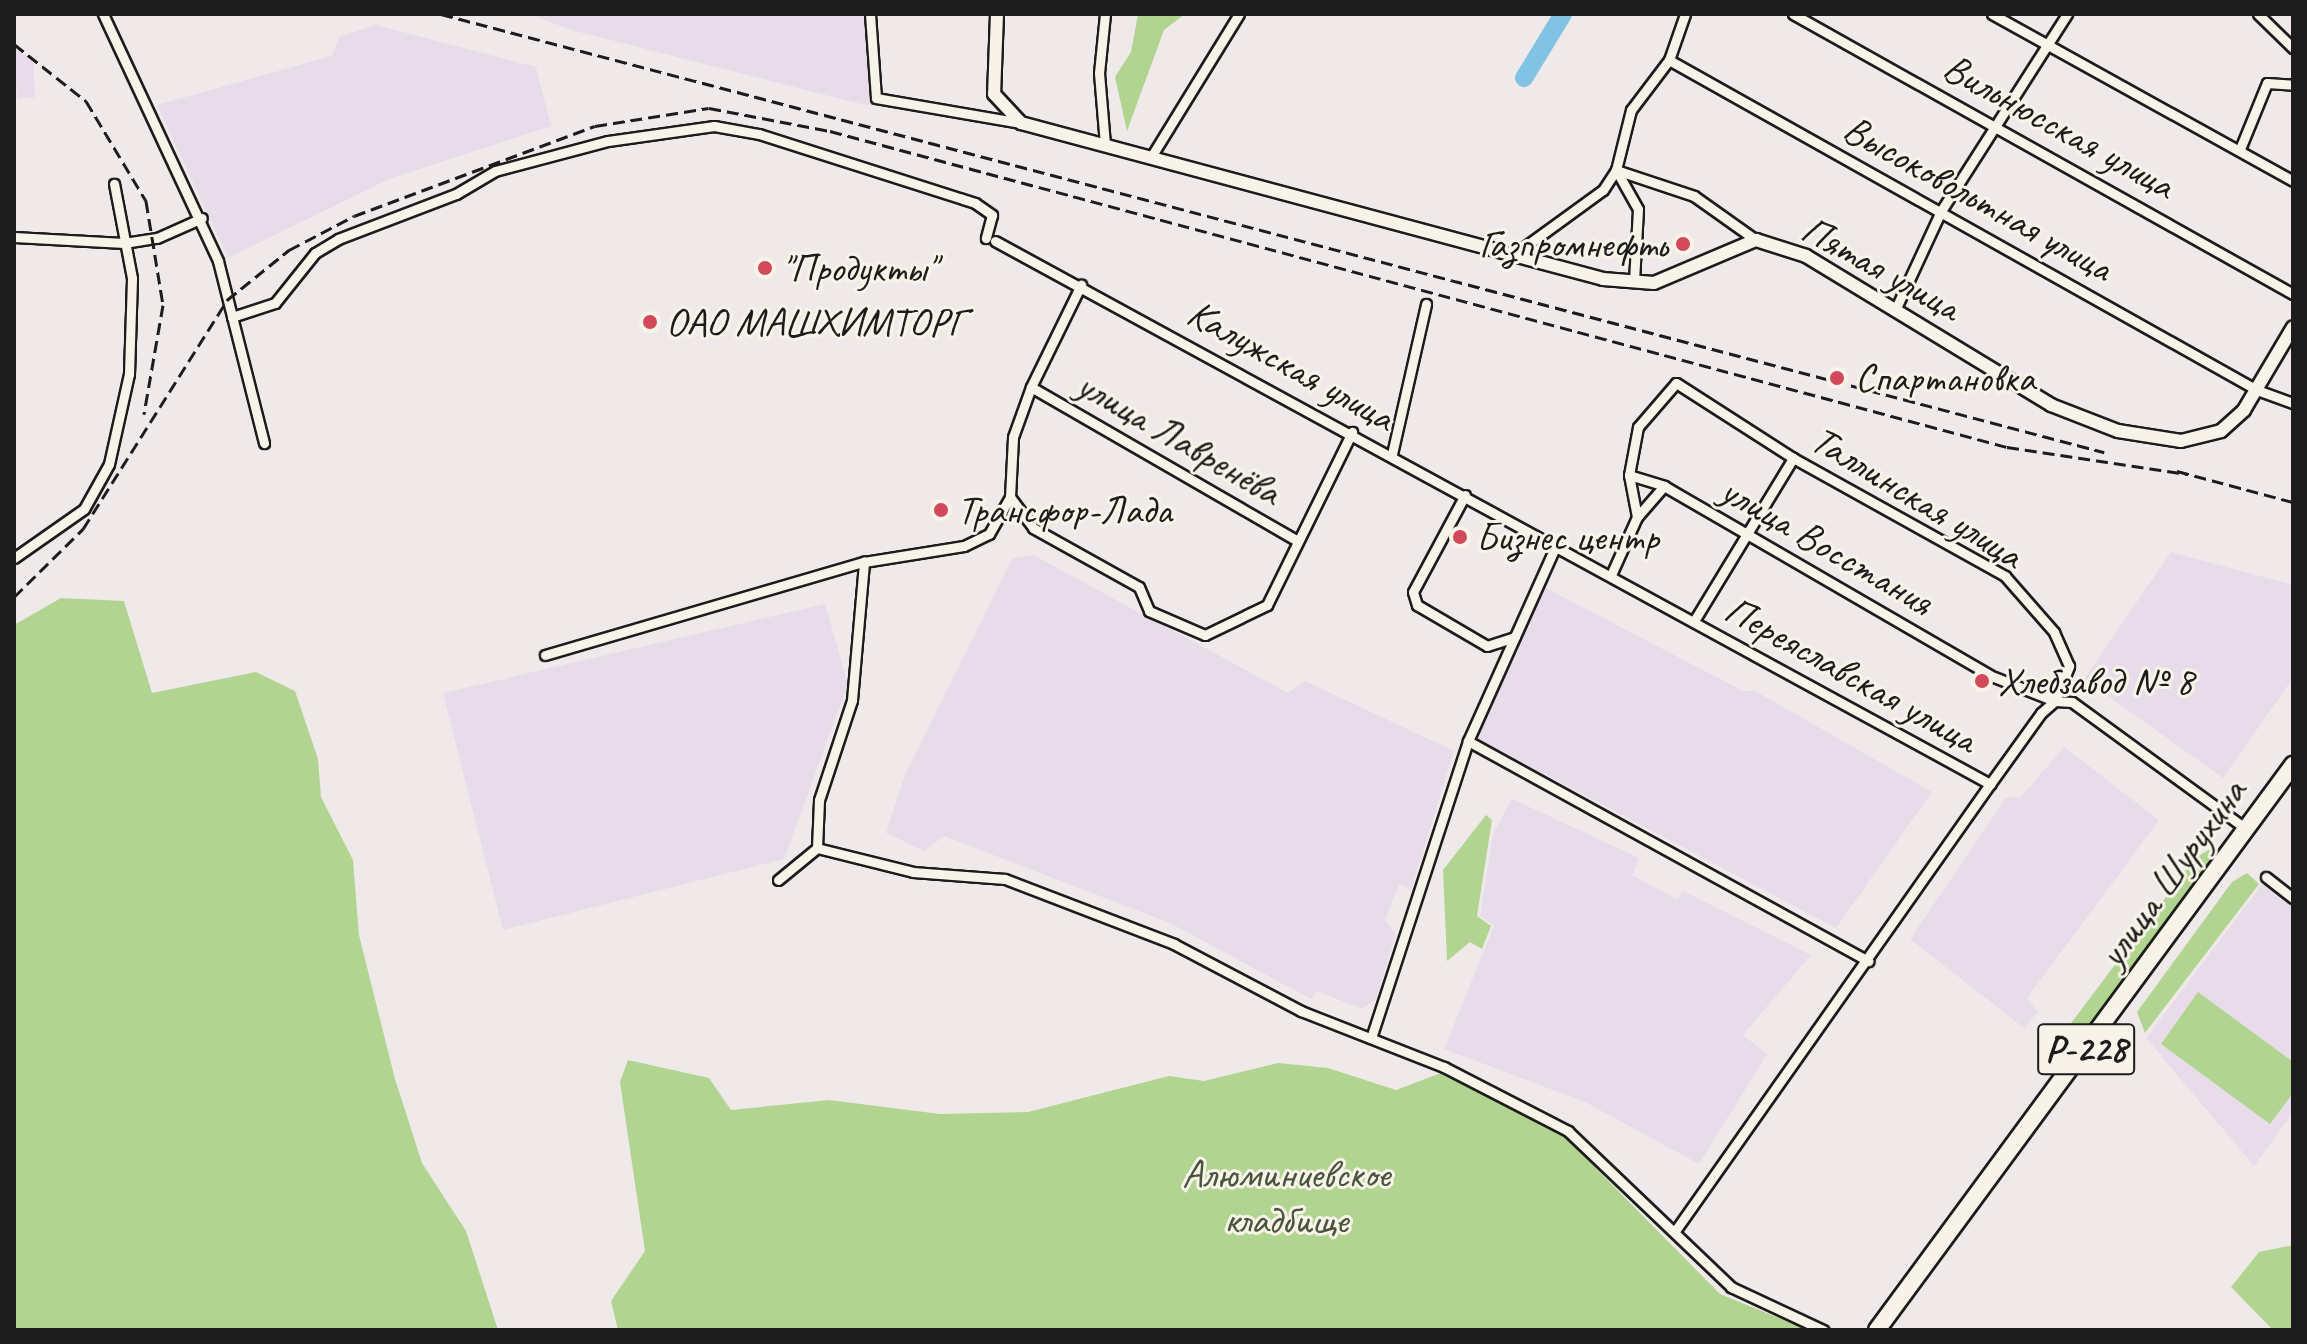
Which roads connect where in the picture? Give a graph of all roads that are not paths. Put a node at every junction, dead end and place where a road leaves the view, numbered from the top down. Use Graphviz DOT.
graph roads {
  1 [pos="103,14"];
  2 [pos="870,14"];
  3 [pos="997,14"];
  4 [pos="1105,14"];
  5 [pos="1239,14"];
  6 [pos="1685,14"];
  7 [pos="1793,14"];
  8 [pos="1992,14"];
  9 [pos="2067,14"];
  10 [pos="2258,14"];
  11 [pos="2050,45"];
  12 [pos="2293,48"];
  13 [pos="1669,60"];
  14 [pos="2293,85"];
  15 [pos="1021,123"];
  16 [pos="2000,125"];
  17 [pos="1105,144"];
  18 [pos="2240,149"];
  19 [pos="1151,157"];
  20 [pos="1616,170"];
  21 [pos="2293,181"];
  22 [pos="114,184"];
  23 [pos="1941,211"];
  24 [pos="202,218"];
  25 [pos="14,237"];
  26 [pos="1756,240"];
  27 [pos="124,243"];
  28 [pos="1512,256"];
  29 [pos="1634,281"];
  30 [pos="1081,285"];
  31 [pos="2293,294"];
  32 [pos="1426,304"];
  33 [pos="1896,308"];
  34 [pos="232,317"];
  35 [pos="2293,327"];
  36 [pos="1031,387"];
  37 [pos="2257,390"];
  38 [pos="2293,403"];
  39 [pos="1352,432"];
  40 [pos="264,443"];
  41 [pos="1392,454"];
  42 [pos="1793,458"];
  43 [pos="1629,475"];
  44 [pos="1664,486"];
  45 [pos="1465,495"];
  46 [pos="1010,497"];
  47 [pos="1637,517"];
  48 [pos="1751,536"];
  49 [pos="1298,541"];
  50 [pos="1556,545"];
  51 [pos="14,558"];
  52 [pos="864,562"];
  53 [pos="1611,575"];
  54 [pos="1694,621"];
  55 [pos="1515,637"];
  56 [pos="545,655"];
  57 [pos="2055,701"];
  58 [pos="1468,741"];
  59 [pos="2293,765"];
  60 [pos="1990,784"];
  61 [pos="2246,829"];
  62 [pos="817,848"];
  63 [pos="2266,877"];
  64 [pos="778,880"];
  65 [pos="2293,898"];
  66 [pos="1868,961"];
  67 [pos="1371,1038"];
  68 [pos="1675,1231"];
  69 [pos="1823,1330"];
  70 [pos="1877,1330"];
  1 -- 24 [label="street"];
  2 -- 15 [label="street"];
  3 -- 15 [label="street"];
  4 -- 17 [label="street"];
  5 -- 19 [label="street"];
  6 -- 13 [label="street"];
  7 -- 16 [label="street, Вильнюсская улица"];
  8 -- 11 [label="street"];
  9 -- 11 [label="street"];
  10 -- 12 [label="street"];
  11 -- 16 [label="street"];
  11 -- 18 [label="street"];
  13 -- 20 [label="street"];
  13 -- 23 [label="street, Высоковольтная улица"];
  14 -- 18 [label="street"];
  15 -- 17 [label="street"];
  16 -- 23 [label="street"];
  16 -- 31 [label="street, Вильнюсская улица"];
  17 -- 19 [label="street"];
  18 -- 21 [label="street"];
  19 -- 28 [label="street"];
  20 -- 26 [label="street, Пятая улица"];
  20 -- 28 [label="street"];
  20 -- 29 [label="street"];
  22 -- 27 [label="street"];
  23 -- 33 [label="street"];
  23 -- 37 [label="street, Высоковольтная улица"];
  24 -- 27 [label="street"];
  24 -- 34 [label="street"];
  25 -- 27 [label="street"];
  26 -- 29 [label="street"];
  26 -- 33 [label="street, Пятая улица"];
  27 -- 51 [label="street"];
  28 -- 29 [label="street"];
  30 -- 34 [label="street, Калужская улица"];
  30 -- 36 [label="street"];
  30 -- 39 [label="street, Калужская улица"];
  32 -- 41 [label="street"];
  33 -- 37 [label="street, Пятая улица"];
  34 -- 40 [label="street"];
  35 -- 37 [label="street, Пятая улица"];
  36 -- 46 [label="street"];
  36 -- 49 [label="street, улица Лавренёва"];
  37 -- 38 [label="street, Высоковольтная улица"];
  39 -- 41 [label="street, Калужская улица"];
  39 -- 49 [label="street"];
  41 -- 45 [label="street, Калужская улица"];
  42 -- 43 [label="street, Таллинская улица"];
  42 -- 48 [label="street"];
  42 -- 57 [label="street, Таллинская улица"];
  43 -- 44 [label="street"];
  43 -- 47 [label="street"];
  44 -- 47 [label="street, улица Восстания"];
  44 -- 48 [label="street, улица Восстания"];
  45 -- 50 [label="street, Калужская улица"];
  45 -- 55 [label="street"];
  46 -- 49 [label="street"];
  46 -- 52 [label="street"];
  47 -- 53 [label="street, улица Восстания"];
  48 -- 54 [label="street"];
  48 -- 57 [label="street, улица Восстания"];
  50 -- 53 [label="street, Переяславская улица"];
  50 -- 55 [label="street"];
  52 -- 56 [label="street"];
  52 -- 62 [label="street"];
  53 -- 54 [label="street, Переяславская улица"];
  54 -- 60 [label="street, Переяславская улица"];
  55 -- 58 [label="street"];
  57 -- 60 [label="street, Переяславская улица"];
  57 -- 61 [label="street"];
  58 -- 66 [label="street"];
  58 -- 67 [label="street"];
  59 -- 61 [label="highway, улица Шурухина / Р-228"];
  60 -- 66 [label="street"];
  61 -- 70 [label="highway, улица Шурухина / Р-228"];
  62 -- 64 [label="street"];
  62 -- 67 [label="street"];
  63 -- 65 [label="street"];
  66 -- 68 [label="street"];
  67 -- 68 [label="street"];
  68 -- 69 [label="street"];
}
